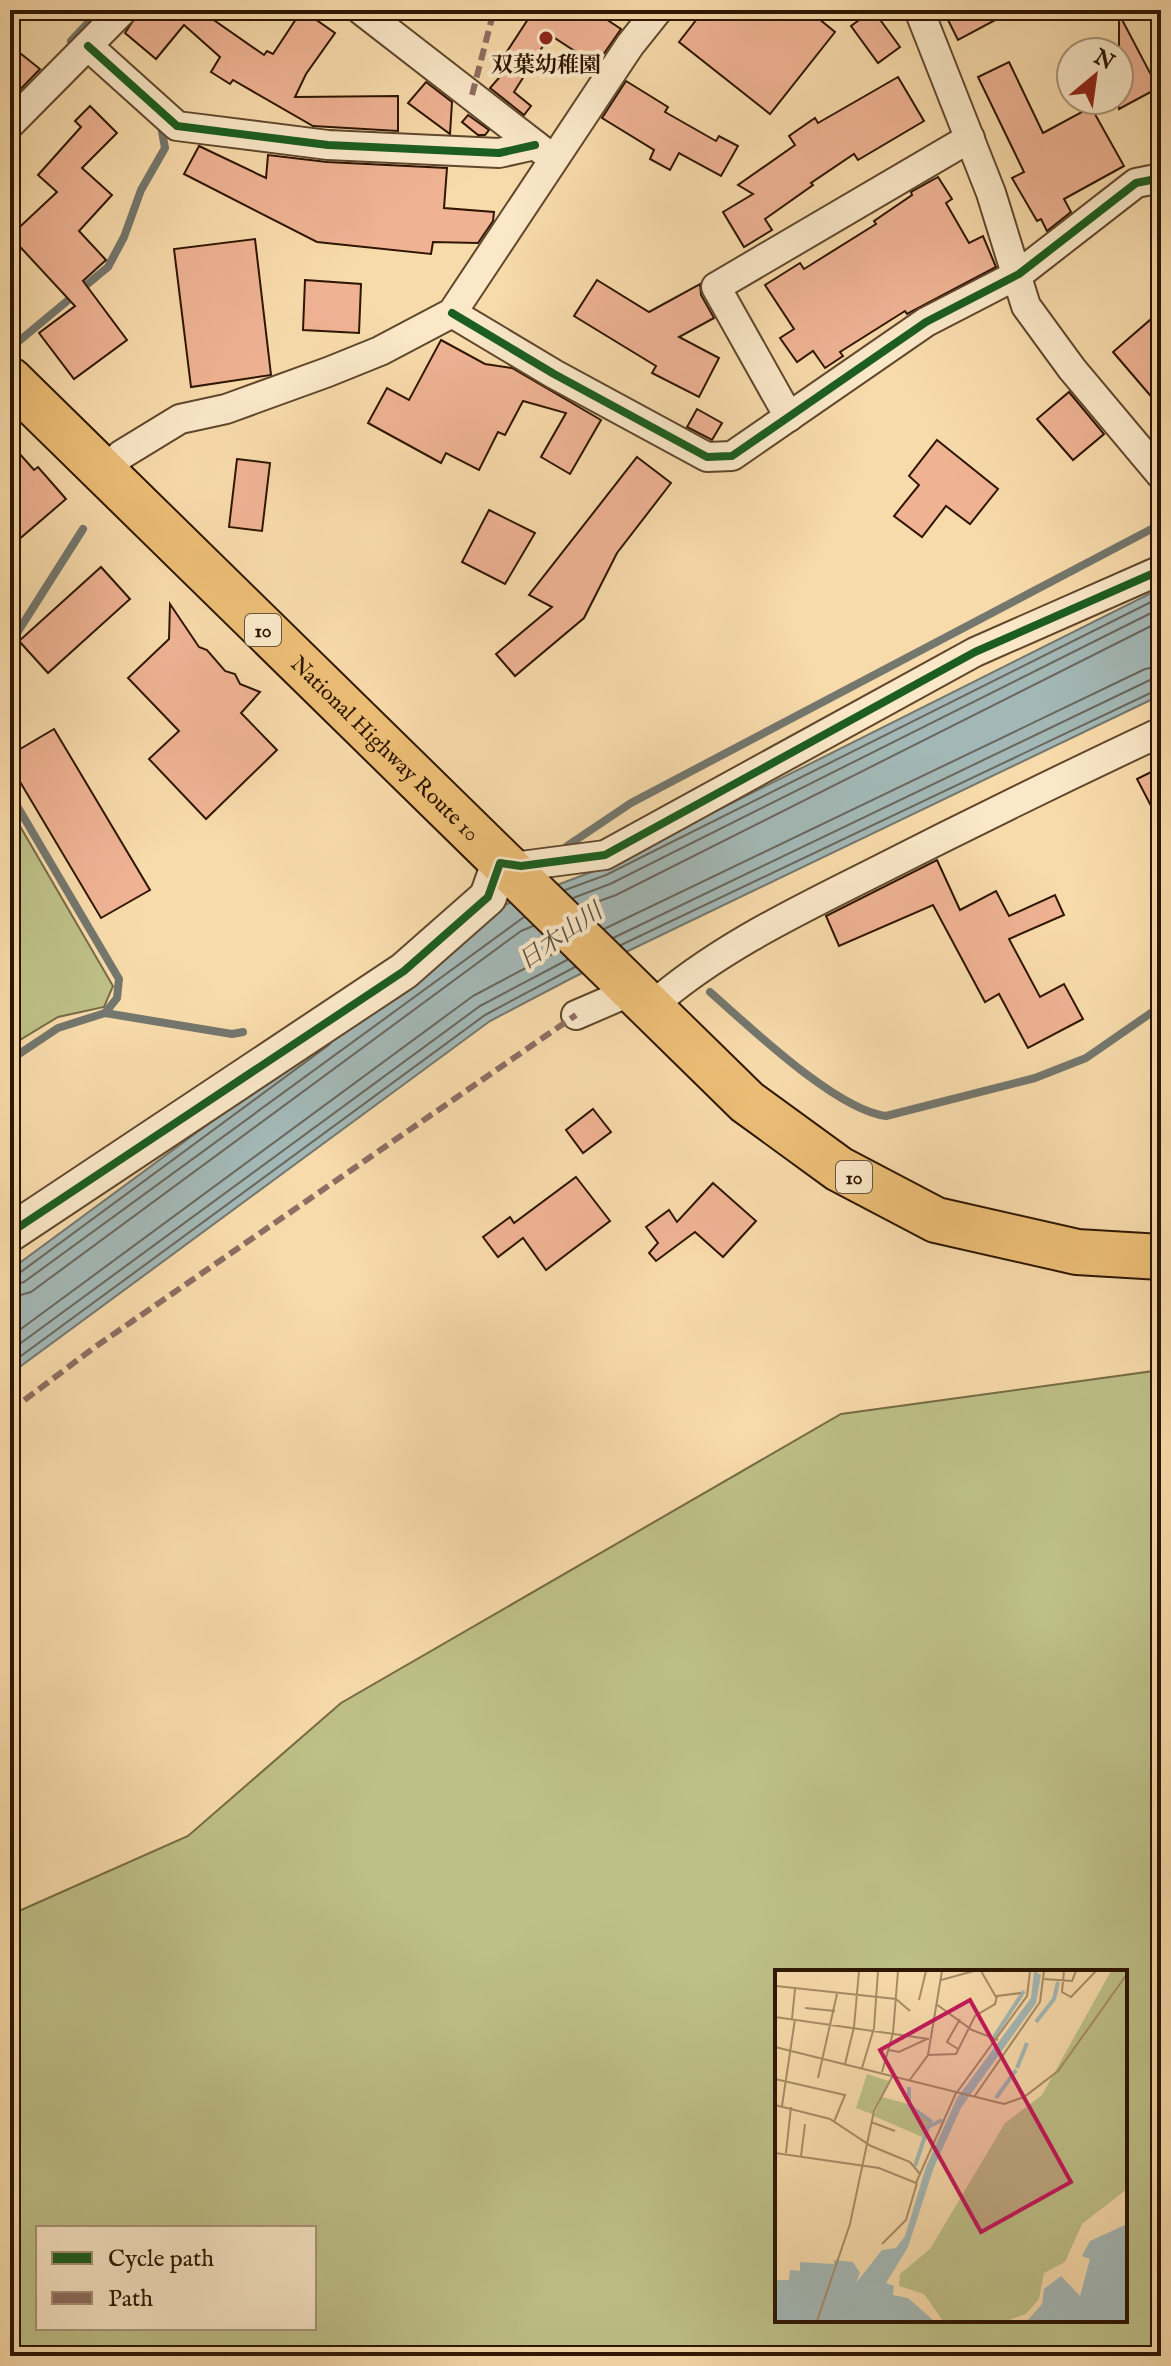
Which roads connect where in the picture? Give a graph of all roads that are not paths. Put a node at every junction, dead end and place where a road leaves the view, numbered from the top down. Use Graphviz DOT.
graph roads {
  1 [pos="123,10"];
  2 [pos="361,10"];
  3 [pos="658,10"];
  4 [pos="919,10"];
  5 [pos="88,46"];
  6 [pos="10,124"];
  7 [pos="970,138"];
  8 [pos="543,152"];
  9 [pos="1161,178"];
  10 [pos="1019,274"];
  11 [pos="452,313"];
  12 [pos="10,380"];
  13 [pos="789,417"];
  14 [pos="107,475"];
  15 [pos="1161,475"];
  16 [pos="1161,570"];
  17 [pos="1161,732"];
  18 [pos="509,870"];
  19 [pos="633,988"];
  20 [pos="576,1015"];
  21 [pos="10,1233"];
  22 [pos="1161,1257"];
  1 -- 5 [label="street"];
  2 -- 8 [label="street"];
  3 -- 8 [label="street"];
  4 -- 7 [label="street"];
  5 -- 6 [label="street"];
  5 -- 8 [label="street"];
  7 -- 10 [label="street"];
  7 -- 13 [label="street"];
  8 -- 11 [label="street"];
  9 -- 10 [label="street"];
  10 -- 13 [label="street"];
  10 -- 15 [label="street"];
  11 -- 13 [label="street"];
  11 -- 14 [label="street"];
  12 -- 14 [label="highway, National Highway Route 10 / 10"];
  14 -- 18 [label="highway, National Highway Route 10 / 10"];
  16 -- 18 [label="street"];
  17 -- 19 [label="street"];
  18 -- 19 [label="highway, National Highway Route 10 / 10"];
  18 -- 21 [label="street"];
  19 -- 20 [label="street"];
  19 -- 22 [label="highway, National Highway Route 10 / 10"];
}
